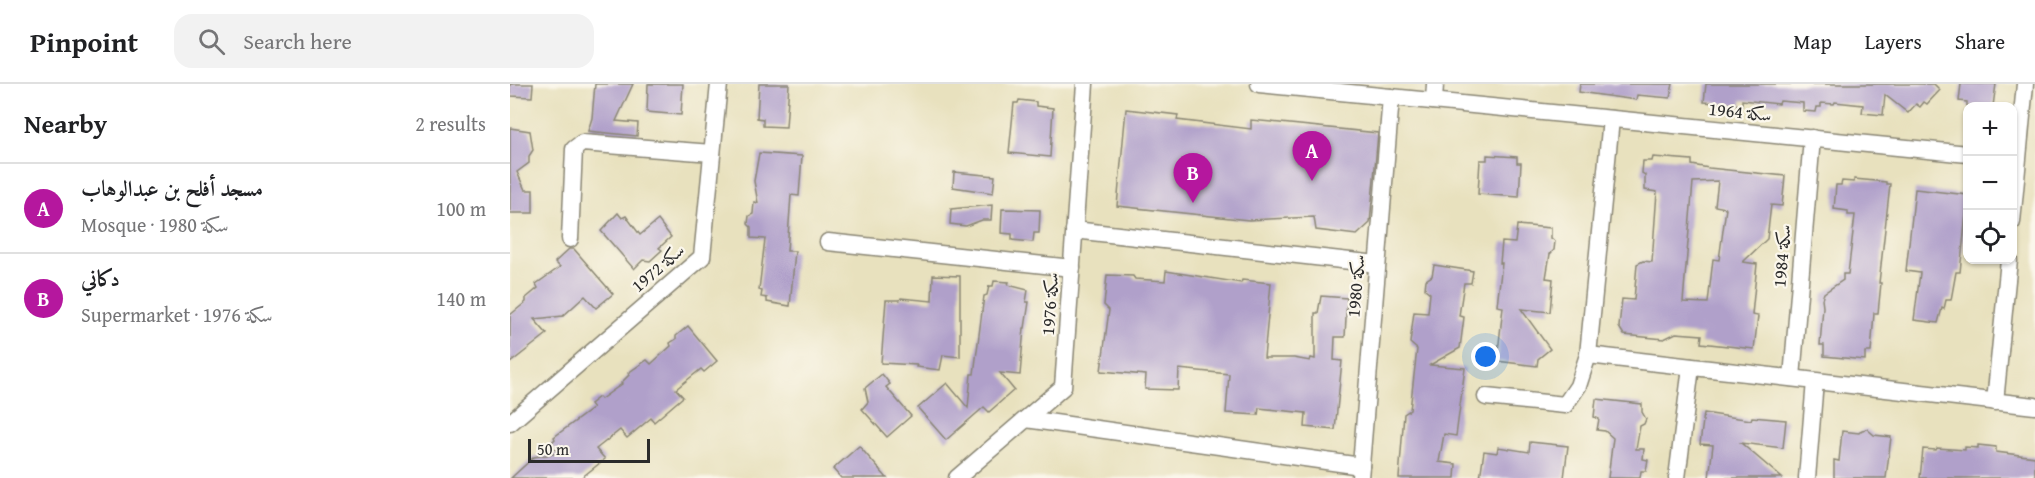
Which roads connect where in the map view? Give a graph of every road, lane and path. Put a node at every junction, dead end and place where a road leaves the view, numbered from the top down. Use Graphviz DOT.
graph roads {
  1 [pos="719,84"];
  2 [pos="1085,84"];
  3 [pos="1259,84"];
  4 [pos="1435,84"];
  5 [pos="2025,84"];
  6 [pos="1391,97"];
  7 [pos="1434,101"];
  8 [pos="1611,119"];
  9 [pos="1812,138"];
  10 [pos="712,153"];
  11 [pos="1963,153"];
  12 [pos="2015,156"];
  13 [pos="1074,230"];
  14 [pos="570,240"];
  15 [pos="828,242"];
  16 [pos="1377,264"];
  17 [pos="2009,264"];
  18 [pos="1072,268"];
  19 [pos="1588,355"];
  20 [pos="1691,367"];
  21 [pos="1792,378"];
  22 [pos="1815,381"];
  23 [pos="1486,397"];
  24 [pos="1995,402"];
  25 [pos="2035,406"];
  26 [pos="1026,419"];
  27 [pos="510,423"];
  28 [pos="1360,472"];
  29 [pos="957,478"];
  30 [pos="1677,478"];
  31 [pos="1807,478"];
  1 -- 10 [label="street, سكة 1972"];
  2 -- 13 [label="street, سكة 1976"];
  3 -- 6 [label="street, سكة 1964"];
  4 -- 7 [label="street"];
  5 -- 12 [label="street"];
  6 -- 7 [label="street, سكة 1964"];
  6 -- 16 [label="street, سكة 1980"];
  7 -- 8 [label="street, سكة 1964"];
  8 -- 9 [label="street, سكة 1964"];
  8 -- 19 [label="street"];
  9 -- 11 [label="street, سكة 1964"];
  9 -- 21 [label="street, سكة 1984"];
  10 -- 14 [label="street"];
  10 -- 27 [label="street, سكة 1972"];
  13 -- 16 [label="street"];
  13 -- 18 [label="street, سكة 1976"];
  15 -- 18 [label="street"];
  16 -- 28 [label="street, سكة 1980"];
  17 -- 24 [label="street"];
  18 -- 26 [label="street, سكة 1976"];
  19 -- 20 [label="street"];
  19 -- 23 [label="street"];
  20 -- 21 [label="street"];
  20 -- 30 [label="street"];
  21 -- 22 [label="street"];
  22 -- 24 [label="street"];
  22 -- 31 [label="street"];
  24 -- 25 [label="street"];
  26 -- 28 [label="street"];
  26 -- 29 [label="street, سكة 1976"];
}
